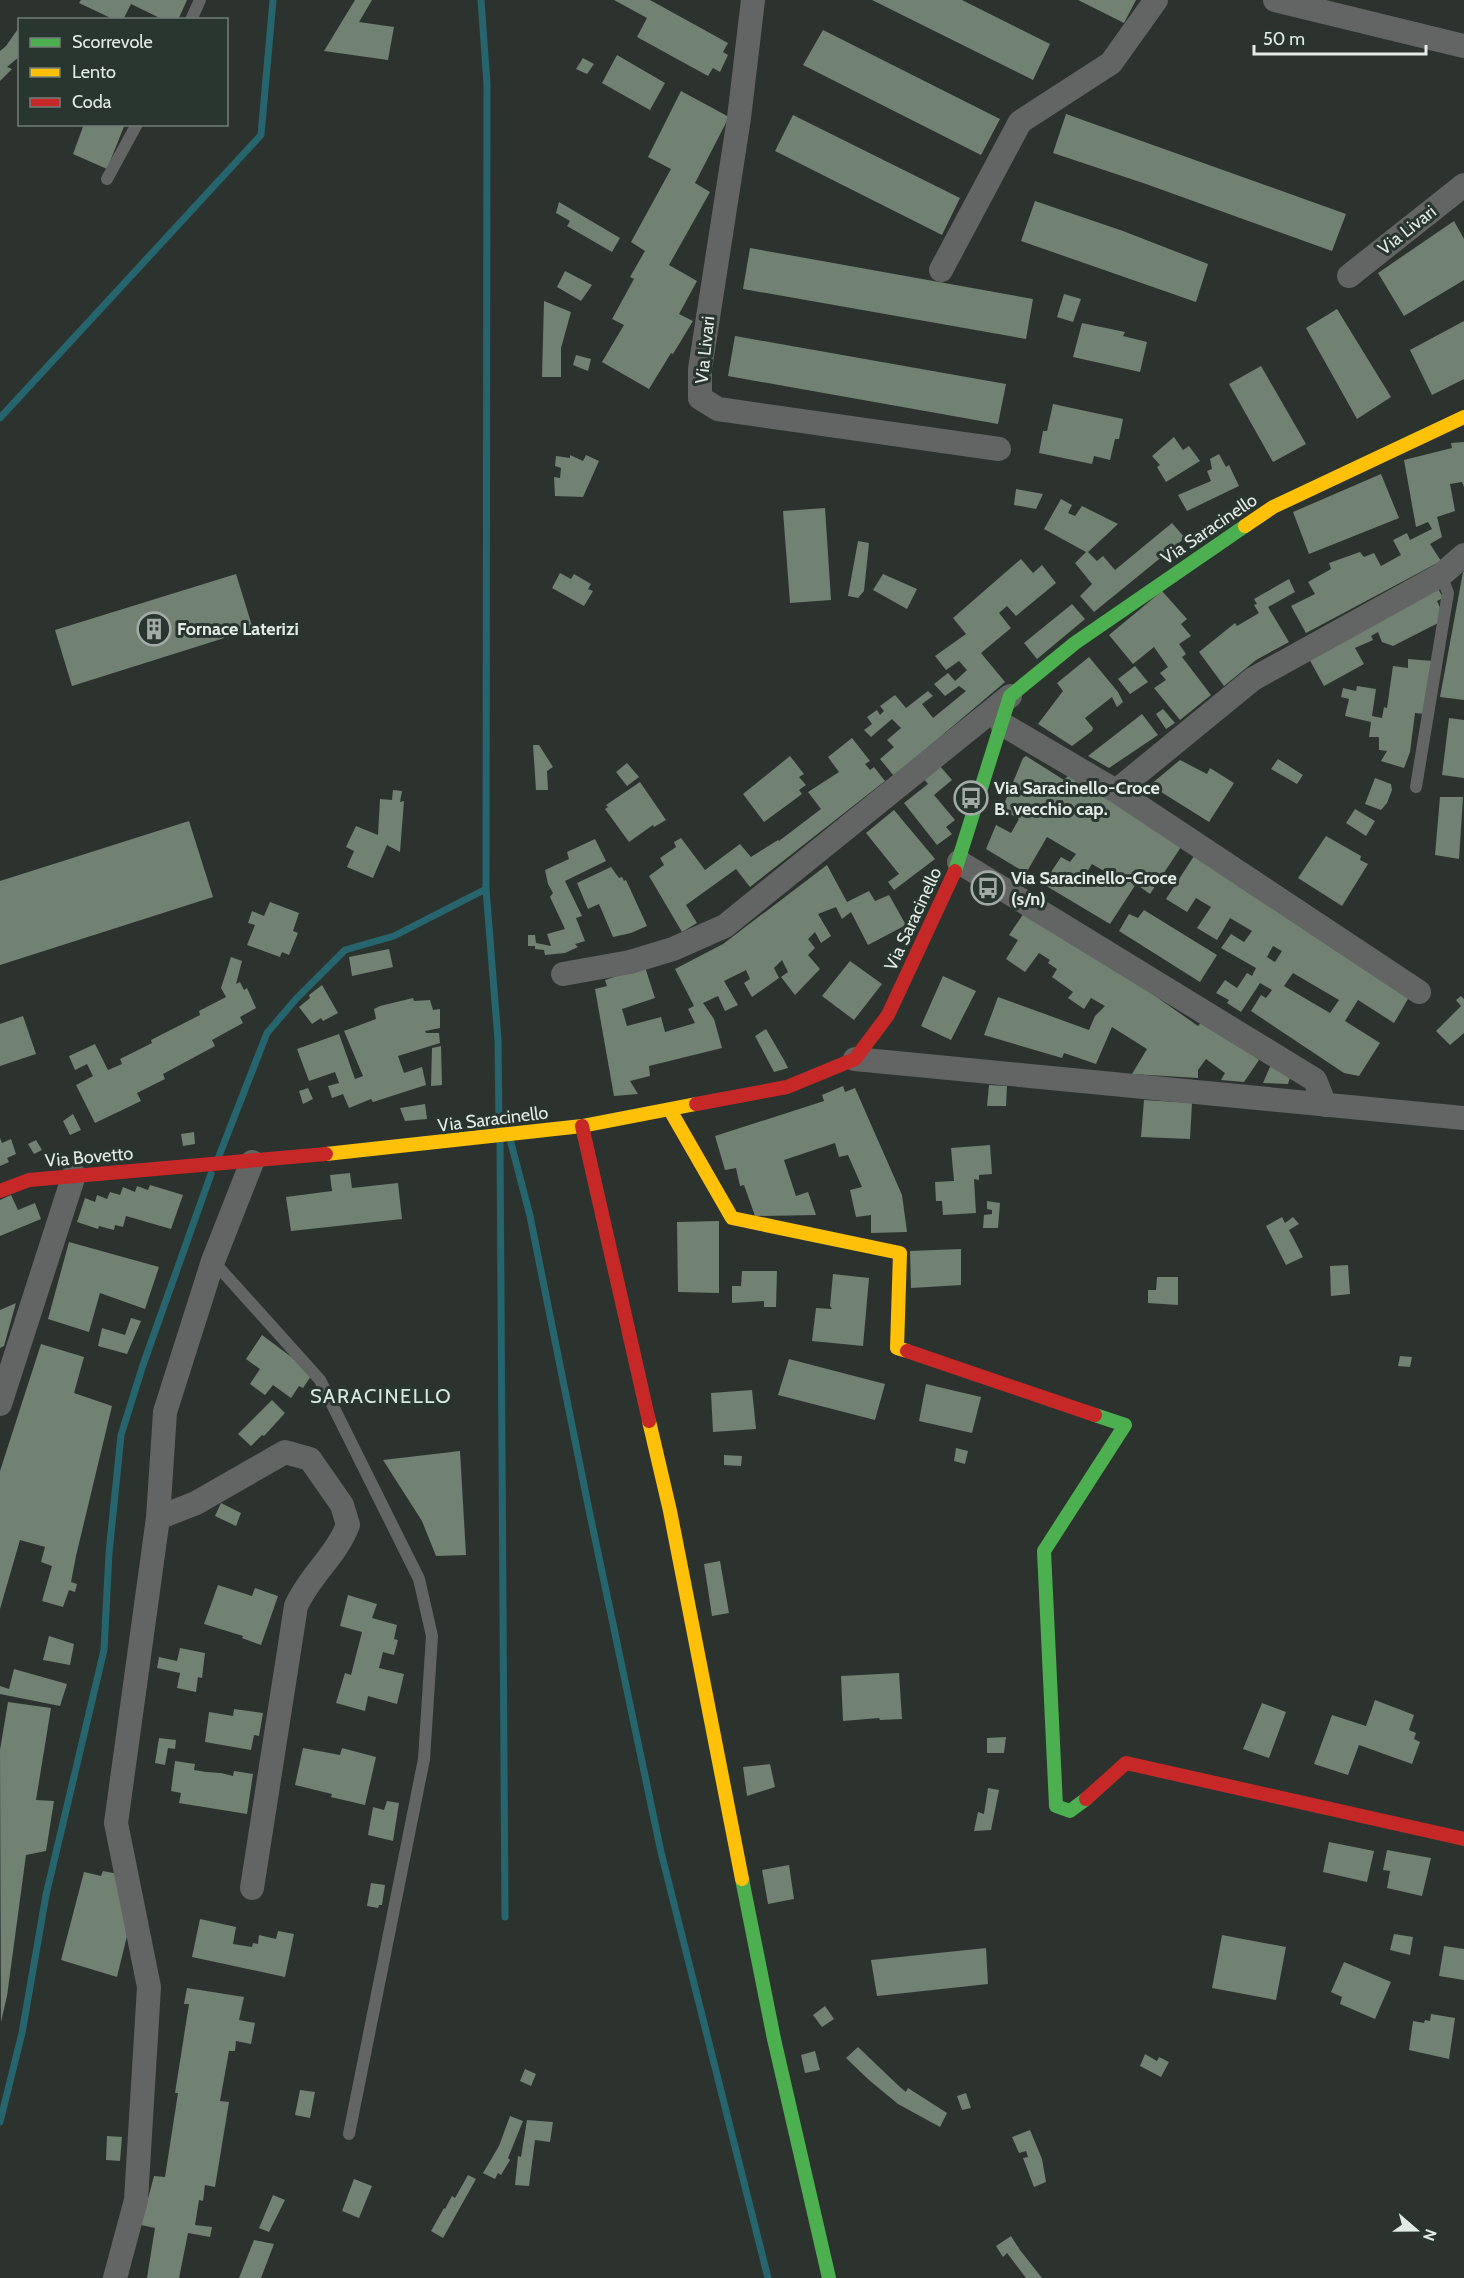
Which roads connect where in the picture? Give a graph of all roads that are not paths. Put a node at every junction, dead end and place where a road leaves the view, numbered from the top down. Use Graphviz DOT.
graph roads {
  1 [pos="200,0"];
  2 [pos="753,0"];
  3 [pos="1156,0"];
  4 [pos="1275,0"];
  5 [pos="192,18"];
  6 [pos="1464,46"];
  7 [pos="136,126"];
  8 [pos="107,179"];
  9 [pos="1464,185"];
  10 [pos="940,270"];
  11 [pos="1349,276"];
  12 [pos="1464,417"];
  13 [pos="999,449"];
  14 [pos="1464,555"];
  15 [pos="1441,575"];
  16 [pos="1010,696"];
  17 [pos="1002,724"];
  18 [pos="1416,787"];
  19 [pos="1116,791"];
  20 [pos="959,862"];
  21 [pos="563,974"];
  22 [pos="1419,992"];
  23 [pos="855,1059"];
  24 [pos="1325,1105"];
  25 [pos="670,1110"];
  26 [pos="1464,1118"];
  27 [pos="582,1126"];
  28 [pos="245,1163"];
  29 [pos="183,1168"];
  30 [pos="74,1175"];
  31 [pos="0,1191"];
  32 [pos="213,1261"];
  33 [pos="4,1376"];
  34 [pos="0,1404"];
  35 [pos="158,1518"];
  36 [pos="1464,1839"];
  37 [pos="252,1888"];
  38 [pos="349,2134"];
  39 [pos="115,2278"];
  40 [pos="829,2278"];
  1 -- 5 [label="lane"];
  2 -- 13 [label="street, Via Livari"];
  3 -- 10 [label="street"];
  4 -- 6 [label="street"];
  7 -- 8 [label="lane"];
  9 -- 11 [label="street, Via Livari"];
  12 -- 16 [label="street, Via Saracinello"];
  14 -- 15 [label="street"];
  15 -- 18 [label="lane"];
  15 -- 19 [label="street"];
  16 -- 17 [label="street, Via Saracinello"];
  16 -- 21 [label="street"];
  17 -- 19 [label="street"];
  17 -- 20 [label="street, Via Saracinello"];
  19 -- 22 [label="street"];
  20 -- 23 [label="street, Via Saracinello"];
  20 -- 24 [label="street"];
  23 -- 24 [label="street"];
  23 -- 25 [label="street, Via Saracinello"];
  24 -- 26 [label="street"];
  25 -- 27 [label="street, Via Saracinello"];
  25 -- 36 [label="street"];
  27 -- 28 [label="street, Via Saracinello"];
  27 -- 40 [label="street"];
  28 -- 29 [label="street, Via Saracinello"];
  28 -- 32 [label="street"];
  29 -- 30 [label="street, Via Bovetto"];
  30 -- 31 [label="street, Via Bovetto"];
  30 -- 33 [label="street"];
  32 -- 35 [label="street"];
  32 -- 38 [label="lane"];
  33 -- 34 [label="street"];
  35 -- 37 [label="street"];
  35 -- 39 [label="street"];
}
